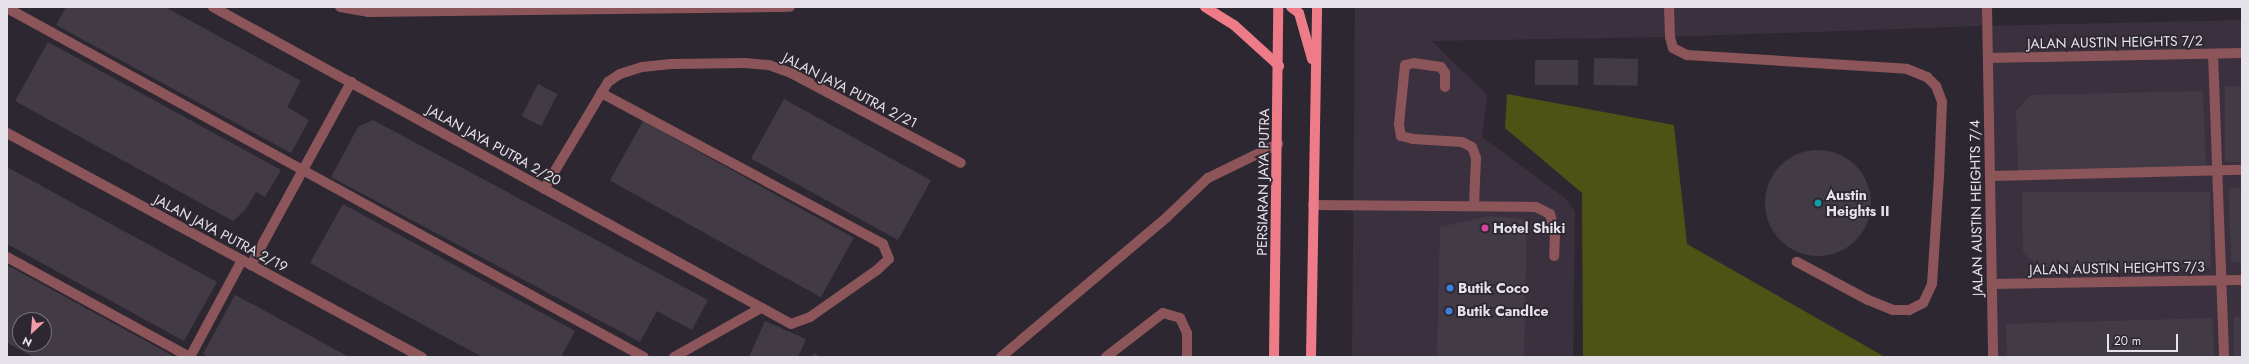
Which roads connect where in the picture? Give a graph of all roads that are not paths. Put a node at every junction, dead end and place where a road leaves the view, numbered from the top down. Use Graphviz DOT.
graph roads {
  1 [pos="213,7"];
  2 [pos="340,7"];
  3 [pos="790,7"];
  4 [pos="1205,7"];
  5 [pos="1278,7"];
  6 [pos="1291,7"];
  7 [pos="1317,7"];
  8 [pos="1669,7"];
  9 [pos="1987,7"];
  10 [pos="9,10"];
  11 [pos="2242,53"];
  12 [pos="2213,54"];
  13 [pos="1988,58"];
  14 [pos="1279,66"];
  15 [pos="1315,69"];
  16 [pos="351,82"];
  17 [pos="1444,87"];
  18 [pos="601,93"];
  19 [pos="7,133"];
  20 [pos="1278,144"];
  21 [pos="961,163"];
  22 [pos="302,170"];
  23 [pos="2242,170"];
  24 [pos="2217,171"];
  25 [pos="1990,176"];
  26 [pos="544,188"];
  27 [pos="1312,205"];
  28 [pos="1474,206"];
  29 [pos="1554,256"];
  30 [pos="7,257"];
  31 [pos="1797,262"];
  32 [pos="246,263"];
  33 [pos="2221,280"];
  34 [pos="2242,280"];
  35 [pos="1992,284"];
  36 [pos="761,308"];
  37 [pos="190,357"];
  38 [pos="422,357"];
  39 [pos="644,357"];
  40 [pos="674,357"];
  41 [pos="1001,357"];
  42 [pos="1106,357"];
  43 [pos="1187,357"];
  44 [pos="1274,357"];
  45 [pos="1311,357"];
  46 [pos="1993,357"];
  47 [pos="2224,357"];
  1 -- 16 [label="street, JALAN JAYA PUTRA 2/20"];
  2 -- 3 [label="street"];
  4 -- 14 [label="main road"];
  5 -- 14 [label="main road, PERSIARAN JAYA PUTRA"];
  6 -- 15 [label="main road"];
  7 -- 15 [label="main road"];
  8 -- 31 [label="street"];
  9 -- 13 [label="street, JALAN AUSTIN HEIGHTS 7/4"];
  10 -- 22 [label="street"];
  11 -- 12 [label="street, JALAN AUSTIN HEIGHTS 7/2"];
  12 -- 13 [label="street, JALAN AUSTIN HEIGHTS 7/2"];
  12 -- 24 [label="street"];
  13 -- 25 [label="street, JALAN AUSTIN HEIGHTS 7/4"];
  14 -- 20 [label="main road, PERSIARAN JAYA PUTRA"];
  15 -- 27 [label="main road"];
  16 -- 22 [label="street"];
  16 -- 26 [label="street, JALAN JAYA PUTRA 2/20"];
  17 -- 28 [label="street"];
  18 -- 21 [label="street, JALAN JAYA PUTRA 2/21"];
  18 -- 26 [label="street, JALAN JAYA PUTRA 2/21"];
  18 -- 36 [label="street, JALAN JAYA PUTRA 2/20"];
  19 -- 32 [label="street, JALAN JAYA PUTRA 2/19"];
  20 -- 41 [label="street"];
  20 -- 44 [label="main road, PERSIARAN JAYA PUTRA"];
  22 -- 32 [label="street"];
  22 -- 39 [label="street"];
  23 -- 24 [label="street"];
  24 -- 25 [label="street"];
  24 -- 33 [label="street"];
  25 -- 35 [label="street, JALAN AUSTIN HEIGHTS 7/4"];
  26 -- 36 [label="street, JALAN JAYA PUTRA 2/20"];
  27 -- 28 [label="street"];
  27 -- 45 [label="main road"];
  28 -- 29 [label="street"];
  30 -- 37 [label="street"];
  32 -- 37 [label="street"];
  32 -- 38 [label="street, JALAN JAYA PUTRA 2/19"];
  33 -- 34 [label="street, JALAN AUSTIN HEIGHTS 7/3"];
  33 -- 35 [label="street, JALAN AUSTIN HEIGHTS 7/3"];
  33 -- 47 [label="street"];
  35 -- 46 [label="street, JALAN AUSTIN HEIGHTS 7/4"];
  36 -- 40 [label="street"];
  42 -- 43 [label="street"];
}
